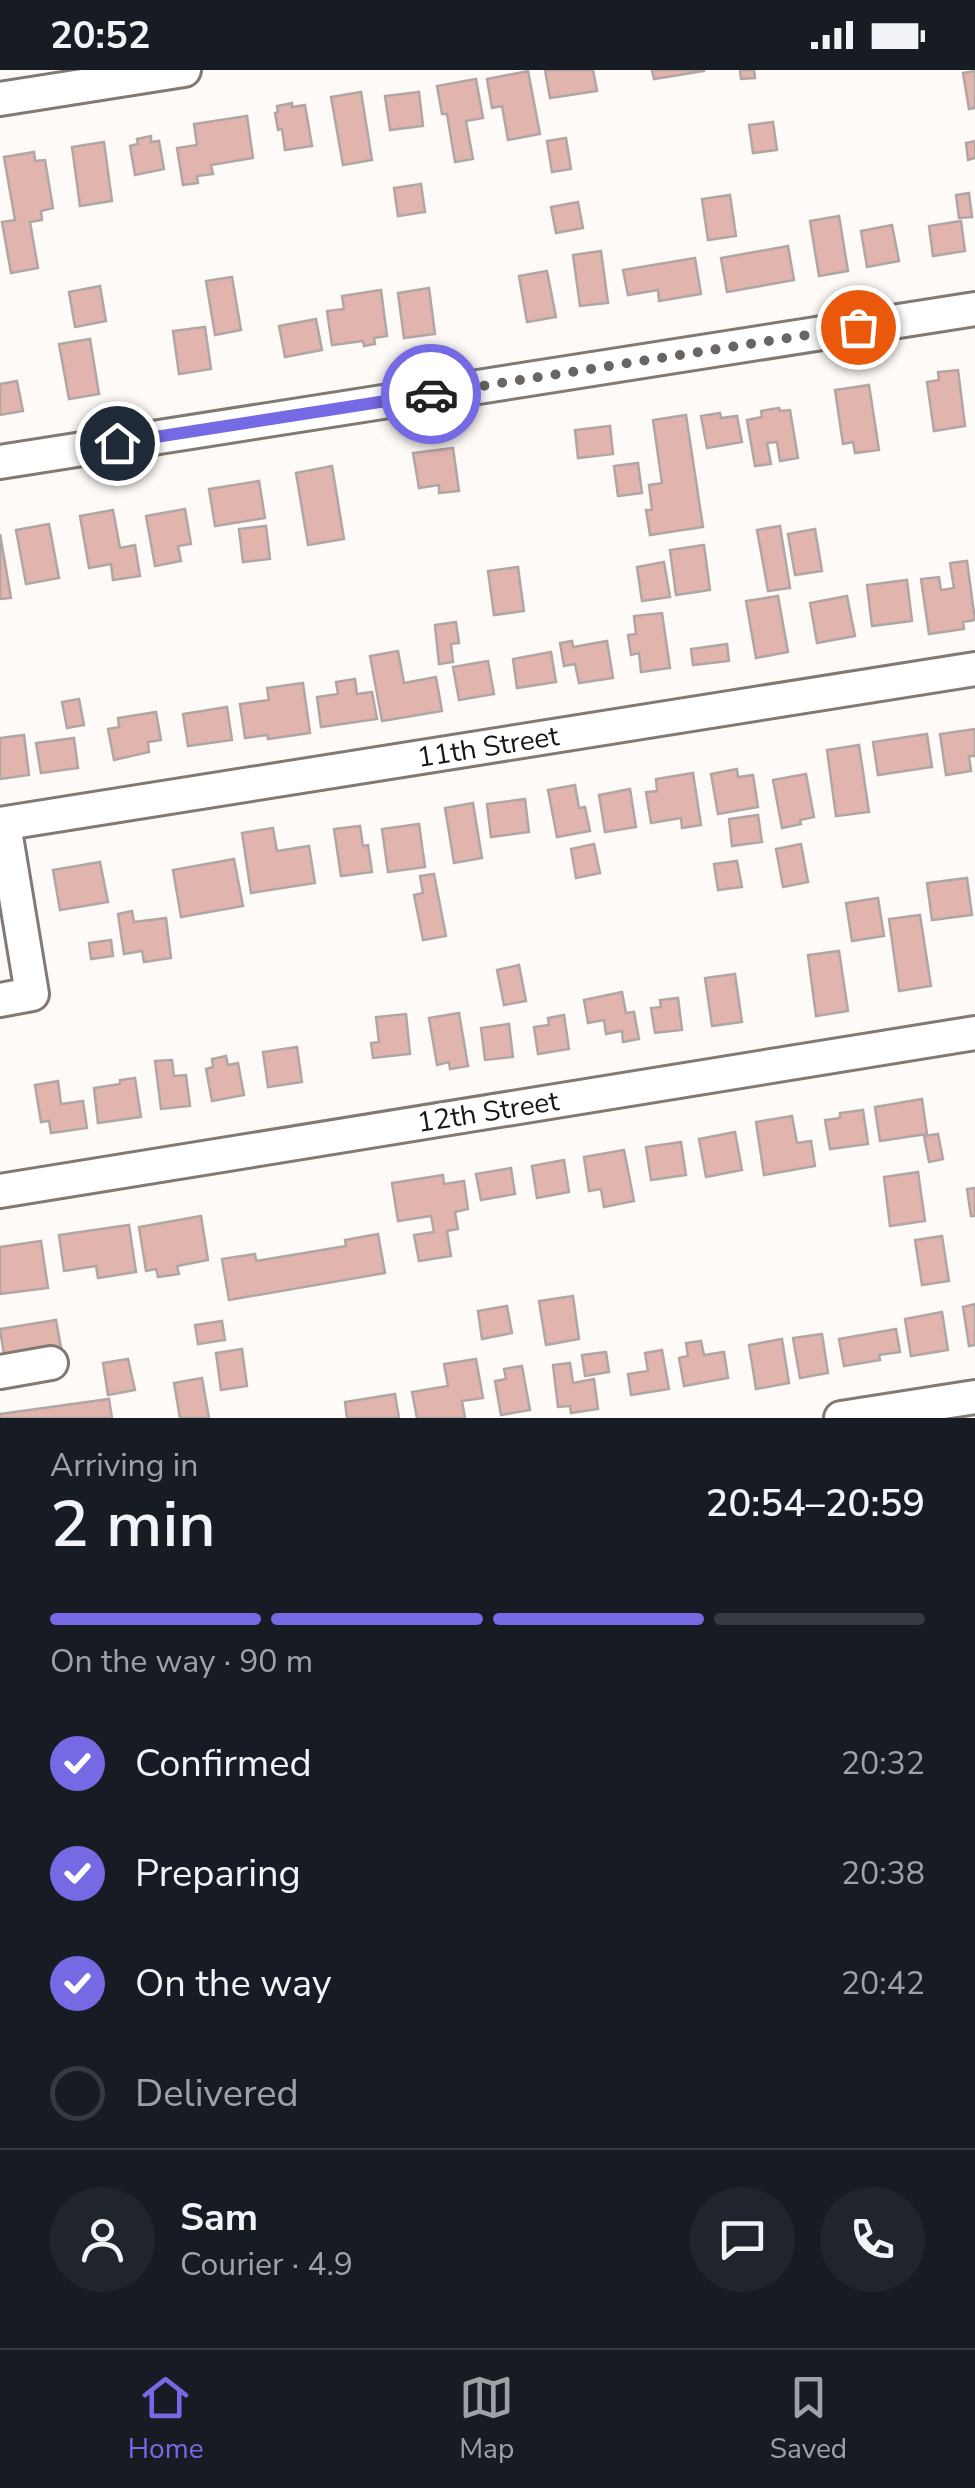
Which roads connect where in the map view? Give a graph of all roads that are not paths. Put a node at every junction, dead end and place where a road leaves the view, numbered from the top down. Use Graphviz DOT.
graph roads {
  1 [pos="184,70"];
  2 [pos="0,99"];
  3 [pos="975,309"];
  4 [pos="0,462"];
  5 [pos="975,669"];
  6 [pos="2,824"];
  7 [pos="0,1000"];
  8 [pos="975,1033"];
  9 [pos="1,1185"];
  10 [pos="52,1364"];
  11 [pos="0,1372"];
  12 [pos="975,1397"];
  13 [pos="841,1418"];
  1 -- 2 [label="street"];
  3 -- 4 [label="street"];
  5 -- 6 [label="street, 11th Street"];
  6 -- 7 [label="street"];
  8 -- 9 [label="street, 12th Street"];
  10 -- 11 [label="street"];
  12 -- 13 [label="street"];
}
